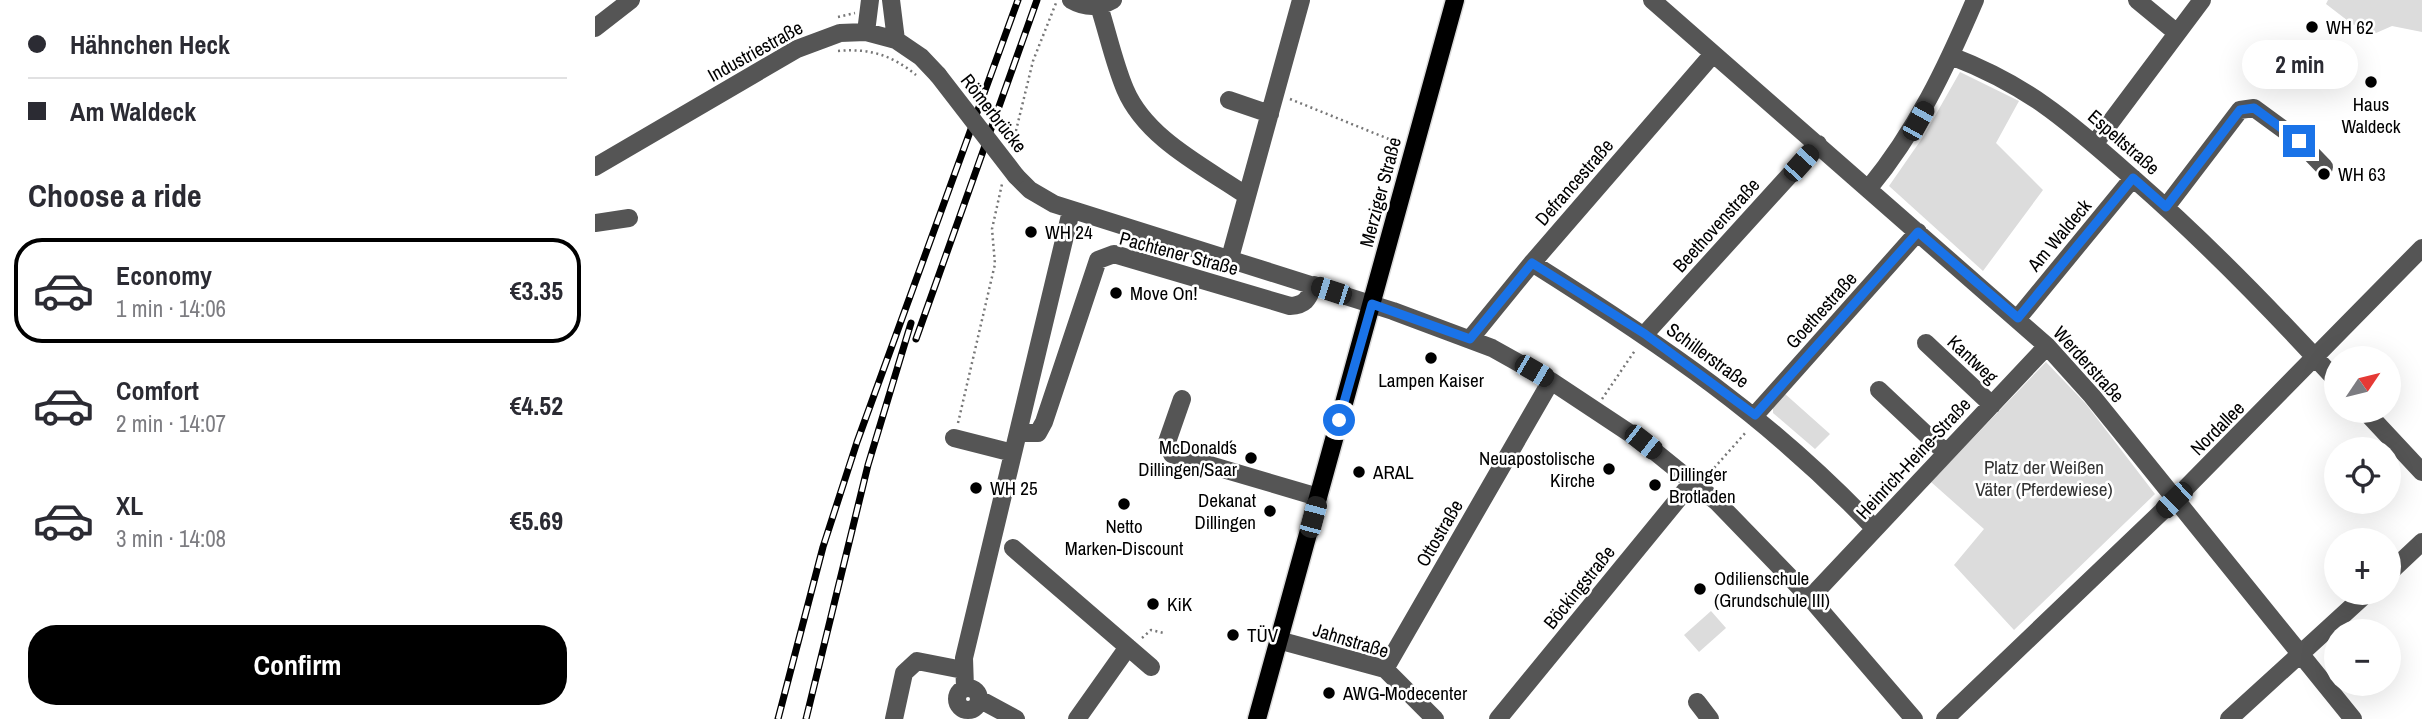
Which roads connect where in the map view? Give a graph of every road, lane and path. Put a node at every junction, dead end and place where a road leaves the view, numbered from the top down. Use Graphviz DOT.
graph roads {
  1 [pos="631,0"];
  2 [pos="870,0"];
  3 [pos="891,0"];
  4 [pos="1057,0"];
  5 [pos="1071,0"];
  6 [pos="1301,0"];
  7 [pos="1455,0"];
  8 [pos="1652,0"];
  9 [pos="1975,0"];
  10 [pos="2137,0"];
  11 [pos="2202,0"];
  12 [pos="1106,3"];
  13 [pos="595,28"];
  14 [pos="866,32"];
  15 [pos="2177,33"];
  16 [pos="896,40"];
  17 [pos="1713,54"];
  18 [pos="826,55"];
  19 [pos="1951,56"];
  20 [pos="929,77"];
  21 [pos="1275,93"];
  22 [pos="1229,100"];
  23 [pos="1270,114"];
  24 [pos="2095,143"];
  25 [pos="1818,144"];
  26 [pos="1012,148"];
  27 [pos="1413,149"];
  28 [pos="595,167"];
  29 [pos="2323,167"];
  30 [pos="1011,174"];
  31 [pos="2133,178"];
  32 [pos="1868,188"];
  33 [pos="1247,196"];
  34 [pos="2166,207"];
  35 [pos="1071,211"];
  36 [pos="629,218"];
  37 [pos="595,223"];
  38 [pos="1918,232"];
  39 [pos="2422,248"];
  40 [pos="1230,258"];
  41 [pos="1532,263"];
  42 [pos="1314,285"];
  43 [pos="1372,304"];
  44 [pos="2018,318"];
  45 [pos="1645,334"];
  46 [pos="1470,339"];
  47 [pos="1926,343"];
  48 [pos="2047,346"];
  49 [pos="2316,358"];
  50 [pos="2324,367"];
  51 [pos="1551,381"];
  52 [pos="1879,390"];
  53 [pos="1182,399"];
  54 [pos="1992,405"];
  55 [pos="1595,409"];
  56 [pos="1756,416"];
  57 [pos="2377,424"];
  58 [pos="1018,433"];
  59 [pos="954,438"];
  60 [pos="1013,453"];
  61 [pos="1946,453"];
  62 [pos="2422,472"];
  63 [pos="1695,483"];
  64 [pos="1318,497"];
  65 [pos="2174,500"];
  66 [pos="1875,529"];
  67 [pos="2422,542"];
  68 [pos="1013,548"];
  69 [pos="2401,562"];
  70 [pos="1810,598"];
  71 [pos="2354,605"];
  72 [pos="1164,633"];
  73 [pos="1278,640"];
  74 [pos="1129,648"];
  75 [pos="2301,654"];
  76 [pos="1151,667"];
  77 [pos="1385,669"];
  78 [pos="969,686"];
  79 [pos="1697,702"];
  80 [pos="960,714"];
  81 [pos="894,719"];
  82 [pos="1016,719"];
  83 [pos="1077,719"];
  84 [pos="1257,719"];
  85 [pos="1435,719"];
  86 [pos="1498,719"];
  87 [pos="1710,719"];
  88 [pos="1914,719"];
  89 [pos="1945,719"];
  90 [pos="2229,719"];
  91 [pos="2353,719"];
  1 -- 13 [label="street"];
  2 -- 14 [label="street"];
  3 -- 16 [label="street"];
  4 -- 26 [label="path"];
  5 -- 12 [label="street"];
  6 -- 21 [label="street"];
  7 -- 27 [label="main road, Merziger Straße"];
  8 -- 17 [label="street, Werderstraße"];
  9 -- 19 [label="street"];
  10 -- 15 [label="street"];
  11 -- 15 [label="street"];
  12 -- 33 [label="street"];
  14 -- 16 [label="street, Industriestraße"];
  14 -- 28 [label="street, Industriestraße"];
  15 -- 24 [label="street"];
  16 -- 20 [label="street, Industriestraße"];
  17 -- 25 [label="street, Werderstraße"];
  17 -- 41 [label="street, Defrancestraße"];
  18 -- 20 [label="path"];
  19 -- 24 [label="street, Espeltstraße"];
  19 -- 32 [label="street"];
  20 -- 30 [label="street, Römerbrücke, bridge"];
  21 -- 23 [label="street"];
  21 -- 27 [label="path"];
  22 -- 23 [label="street"];
  23 -- 33 [label="street"];
  24 -- 31 [label="street, Espeltstraße"];
  25 -- 32 [label="street, Werderstraße"];
  25 -- 45 [label="street, Beethovenstraße"];
  27 -- 43 [label="main road, Merziger Straße"];
  29 -- 34 [label="street"];
  30 -- 35 [label="street, Römerbrücke"];
  30 -- 59 [label="path"];
  31 -- 34 [label="street, Espeltstraße"];
  31 -- 44 [label="street, Am Waldeck"];
  32 -- 38 [label="street, Werderstraße"];
  33 -- 40 [label="street"];
  34 -- 49 [label="street, Espeltstraße"];
  35 -- 40 [label="street"];
  35 -- 58 [label="street"];
  36 -- 37 [label="street"];
  38 -- 44 [label="street, Werderstraße"];
  38 -- 56 [label="street, Goethestraße"];
  39 -- 49 [label="street, Nordallee"];
  40 -- 42 [label="street"];
  41 -- 45 [label="street, Schillerstraße"];
  41 -- 46 [label="street, Defrancestraße"];
  42 -- 43 [label="street"];
  42 -- 58 [label="street, Pachtener Straße"];
  43 -- 46 [label="street"];
  43 -- 64 [label="main road, Merziger Straße"];
  44 -- 48 [label="street, Werderstraße"];
  45 -- 55 [label="path"];
  45 -- 56 [label="street, Schillerstraße"];
  46 -- 51 [label="street"];
  47 -- 54 [label="street, Kantweg"];
  48 -- 54 [label="street, Heinrich-Heine-Straße"];
  48 -- 65 [label="street, Werderstraße"];
  49 -- 50 [label="street, Espeltstraße"];
  49 -- 65 [label="street, Nordallee"];
  51 -- 55 [label="street"];
  51 -- 77 [label="street, Ottostraße"];
  52 -- 61 [label="street"];
  53 -- 64 [label="street"];
  54 -- 61 [label="street, Heinrich-Heine-Straße"];
  55 -- 63 [label="street"];
  56 -- 63 [label="path"];
  56 -- 66 [label="street, Schillerstraße"];
  57 -- 62 [label="street"];
  58 -- 60 [label="street"];
  59 -- 60 [label="street"];
  60 -- 78 [label="street"];
  61 -- 66 [label="street, Heinrich-Heine-Straße"];
  63 -- 70 [label="street"];
  63 -- 86 [label="street, Böckingstraße"];
  64 -- 73 [label="main road, Merziger Straße"];
  65 -- 75 [label="street, Werderstraße"];
  65 -- 89 [label="street, Nordallee"];
  66 -- 70 [label="street, Heinrich-Heine-Straße"];
  67 -- 69 [label="street"];
  68 -- 74 [label="street"];
  70 -- 88 [label="street"];
  71 -- 75 [label="street"];
  72 -- 74 [label="path"];
  73 -- 77 [label="street, Jahnstraße"];
  73 -- 84 [label="main road, Merziger Straße"];
  74 -- 76 [label="street"];
  74 -- 83 [label="street"];
  75 -- 90 [label="street"];
  75 -- 91 [label="street, Werderstraße"];
  77 -- 85 [label="street, Jahnstraße"];
  78 -- 80 [label="street"];
  78 -- 81 [label="street"];
  78 -- 82 [label="street"];
  79 -- 87 [label="street"];
}
